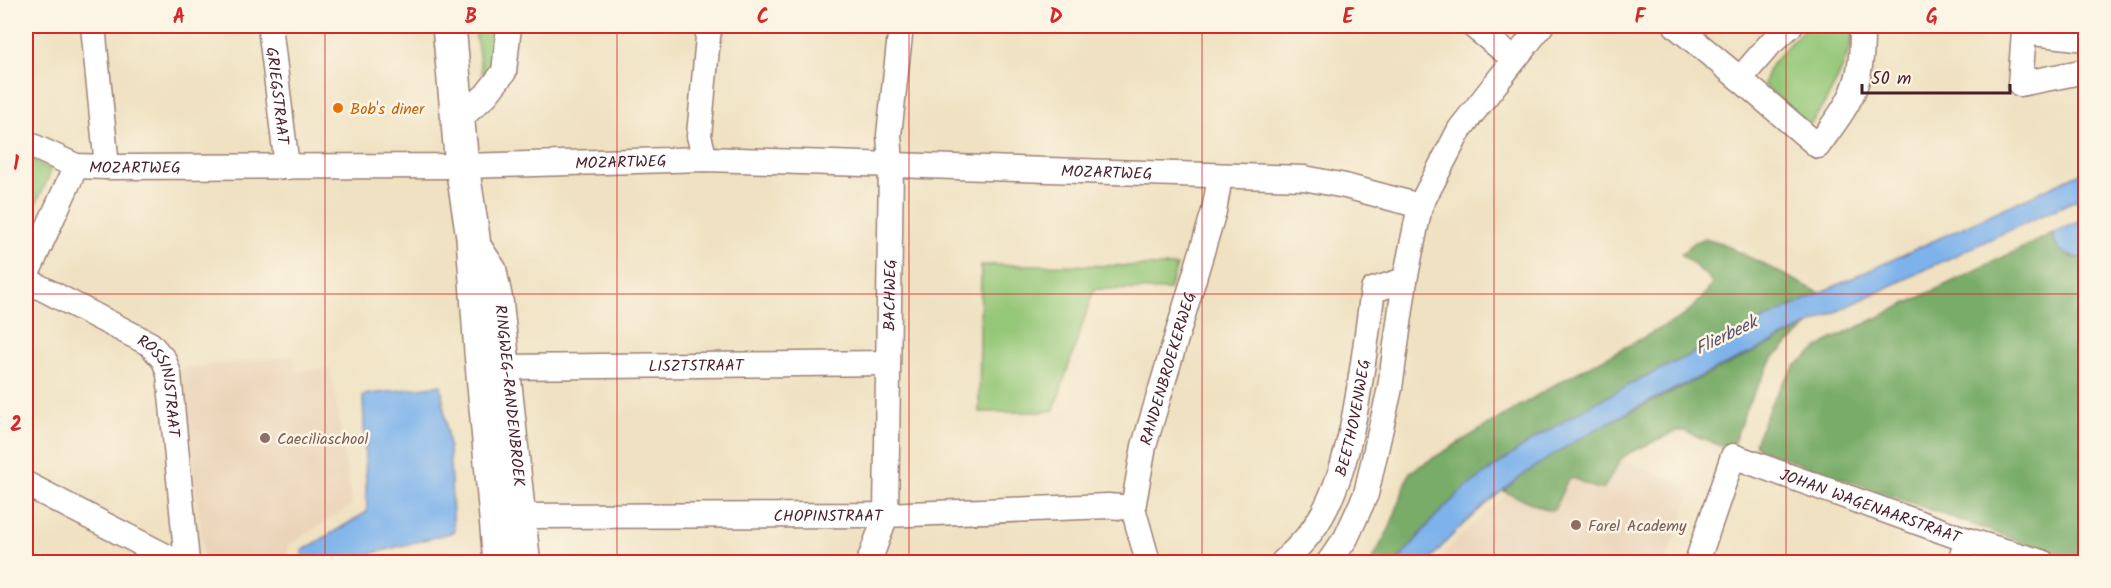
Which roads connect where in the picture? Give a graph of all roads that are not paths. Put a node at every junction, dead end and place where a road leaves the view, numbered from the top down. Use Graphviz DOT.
graph roads {
  1 [pos="93,26"];
  2 [pos="270,26"];
  3 [pos="448,26"];
  4 [pos="509,26"];
  5 [pos="709,26"];
  6 [pos="901,26"];
  7 [pos="1473,26"];
  8 [pos="1541,26"];
  9 [pos="1676,26"];
  10 [pos="1790,26"];
  11 [pos="1862,26"];
  12 [pos="2085,39"];
  13 [pos="1514,59"];
  14 [pos="2085,71"];
  15 [pos="1740,79"];
  16 [pos="458,120"];
  17 [pos="26,143"];
  18 [pos="705,159"];
  19 [pos="891,164"];
  20 [pos="76,166"];
  21 [pos="462,166"];
  22 [pos="107,167"];
  23 [pos="286,167"];
  24 [pos="1220,177"];
  25 [pos="1420,206"];
  26 [pos="474,237"];
  27 [pos="26,278"];
  28 [pos="1405,280"];
  29 [pos="887,363"];
  30 [pos="506,367"];
  31 [pos="26,484"];
  32 [pos="1133,508"];
  33 [pos="886,515"];
  34 [pos="522,516"];
  35 [pos="1967,540"];
  36 [pos="177,562"];
  37 [pos="187,562"];
  38 [pos="500,562"];
  39 [pos="528,562"];
  40 [pos="868,562"];
  41 [pos="1148,562"];
  42 [pos="1283,562"];
  43 [pos="1329,562"];
  44 [pos="1697,562"];
  45 [pos="1960,562"];
  46 [pos="2042,562"];
  1 -- 22 [label="street"];
  2 -- 23 [label="street, GRIEGSTRAAT"];
  3 -- 16 [label="main road, RINGWEG-RANDENBROEK"];
  4 -- 16 [label="street"];
  5 -- 18 [label="street"];
  6 -- 19 [label="street, BACHWEG"];
  7 -- 13 [label="street"];
  8 -- 13 [label="street, BEETHOVENWEG"];
  9 -- 15 [label="street"];
  10 -- 15 [label="street"];
  11 -- 15 [label="street"];
  12 -- 14 [label="street"];
  13 -- 25 [label="street, BEETHOVENWEG"];
  16 -- 21 [label="main road, RINGWEG-RANDENBROEK"];
  17 -- 20 [label="street, MOZARTWEG"];
  18 -- 19 [label="street, MOZARTWEG"];
  18 -- 21 [label="street, MOZARTWEG"];
  19 -- 24 [label="street, MOZARTWEG"];
  19 -- 29 [label="street, BACHWEG"];
  20 -- 22 [label="street, MOZARTWEG"];
  20 -- 27 [label="street"];
  21 -- 23 [label="street, MOZARTWEG"];
  21 -- 26 [label="main road, RINGWEG-RANDENBROEK"];
  22 -- 23 [label="street, MOZARTWEG"];
  24 -- 25 [label="street"];
  24 -- 32 [label="street, RANDENBROEKERWEG"];
  25 -- 28 [label="street, BEETHOVENWEG"];
  26 -- 30 [label="street, RINGWEG-RANDENBROEK"];
  26 -- 38 [label="main road, RINGWEG-RANDENBROEK"];
  27 -- 37 [label="street, ROSSINISTRAAT"];
  28 -- 42 [label="street, BEETHOVENWEG"];
  28 -- 43 [label="street, BEETHOVENWEG"];
  29 -- 30 [label="street, LISZTSTRAAT"];
  29 -- 33 [label="street, BACHWEG"];
  30 -- 34 [label="street, RINGWEG-RANDENBROEK"];
  31 -- 36 [label="street"];
  32 -- 33 [label="street, CHOPINSTRAAT"];
  32 -- 41 [label="street, RANDENBROEKERWEG"];
  33 -- 34 [label="street, CHOPINSTRAAT"];
  33 -- 40 [label="street, BACHWEG"];
  34 -- 39 [label="street, RINGWEG-RANDENBROEK"];
  35 -- 44 [label="street, JOHAN WAGENAARSTRAAT"];
  35 -- 45 [label="street"];
  35 -- 46 [label="street, JOHAN WAGENAARSTRAAT"];
}
